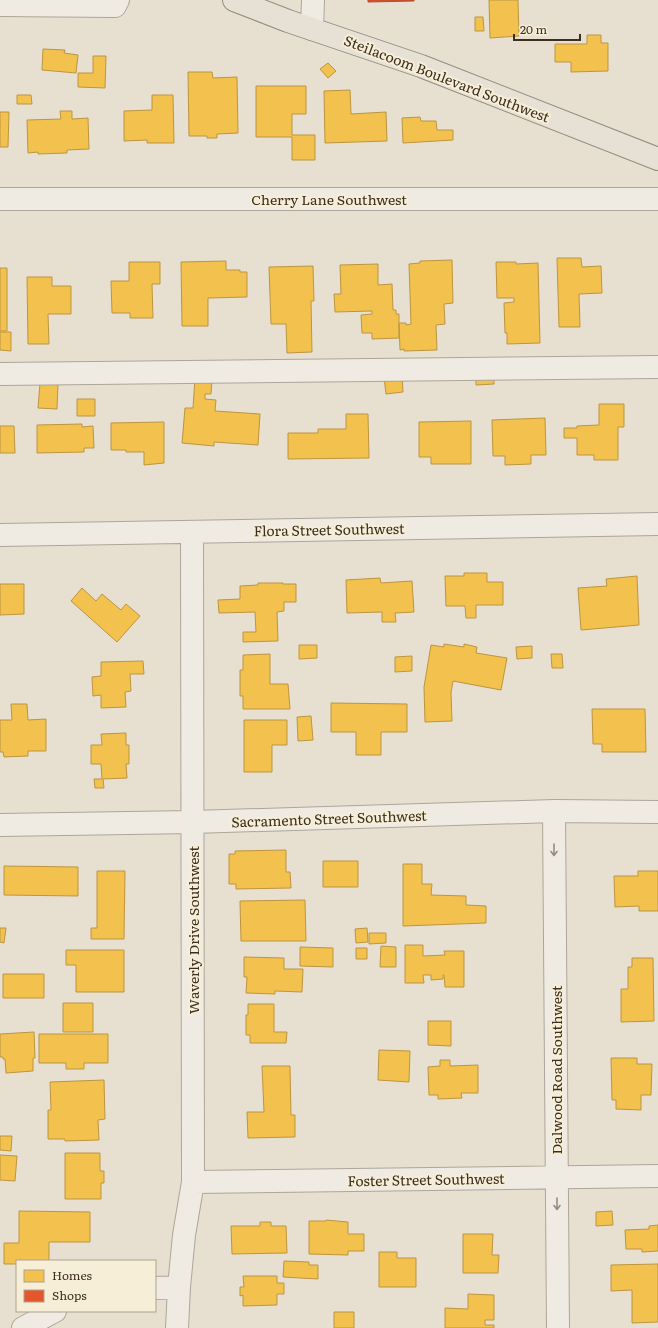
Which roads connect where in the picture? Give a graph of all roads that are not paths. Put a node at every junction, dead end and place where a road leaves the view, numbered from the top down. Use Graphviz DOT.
graph roads {
  1 [pos="118,0"];
  2 [pos="234,0"];
  3 [pos="313,0"];
  4 [pos="0,5"];
  5 [pos="312,29"];
  6 [pos="658,160"];
  7 [pos="0,199"];
  8 [pos="658,199"];
  9 [pos="658,367"];
  10 [pos="0,374"];
  11 [pos="658,524"];
  12 [pos="192,532"];
  13 [pos="0,535"];
  14 [pos="554,812"];
  15 [pos="658,812"];
  16 [pos="193,822"];
  17 [pos="0,825"];
  18 [pos="658,1176"];
  19 [pos="557,1178"];
  20 [pos="193,1182"];
  21 [pos="156,1288"];
  22 [pos="178,1288"];
  23 [pos="53,1312"];
  24 [pos="23,1328"];
  25 [pos="177,1328"];
  26 [pos="558,1328"];
  1 -- 4 [label="street"];
  2 -- 5 [label="main road, Steilacoom Boulevard Southwest"];
  3 -- 5 [label="street"];
  5 -- 6 [label="main road, Steilacoom Boulevard Southwest"];
  7 -- 8 [label="street, Cherry Lane Southwest"];
  9 -- 10 [label="street"];
  11 -- 12 [label="street, Flora Street Southwest"];
  12 -- 13 [label="street, Flora Street Southwest"];
  12 -- 16 [label="street, Waverly Drive Southwest"];
  14 -- 15 [label="street, Sacramento Street Southwest"];
  14 -- 16 [label="street, Sacramento Street Southwest"];
  14 -- 19 [label="street, Dalwood Road Southwest, one-way"];
  16 -- 17 [label="street, Sacramento Street Southwest"];
  16 -- 20 [label="street, Waverly Drive Southwest"];
  18 -- 19 [label="street, Foster Street Southwest"];
  19 -- 20 [label="street, Foster Street Southwest"];
  19 -- 26 [label="street, Dalwood Road Southwest, one-way"];
  20 -- 22 [label="street, Waverly Drive Southwest"];
  21 -- 22 [label="street"];
  22 -- 25 [label="street, Waverly Drive Southwest"];
  23 -- 24 [label="street"];
}
